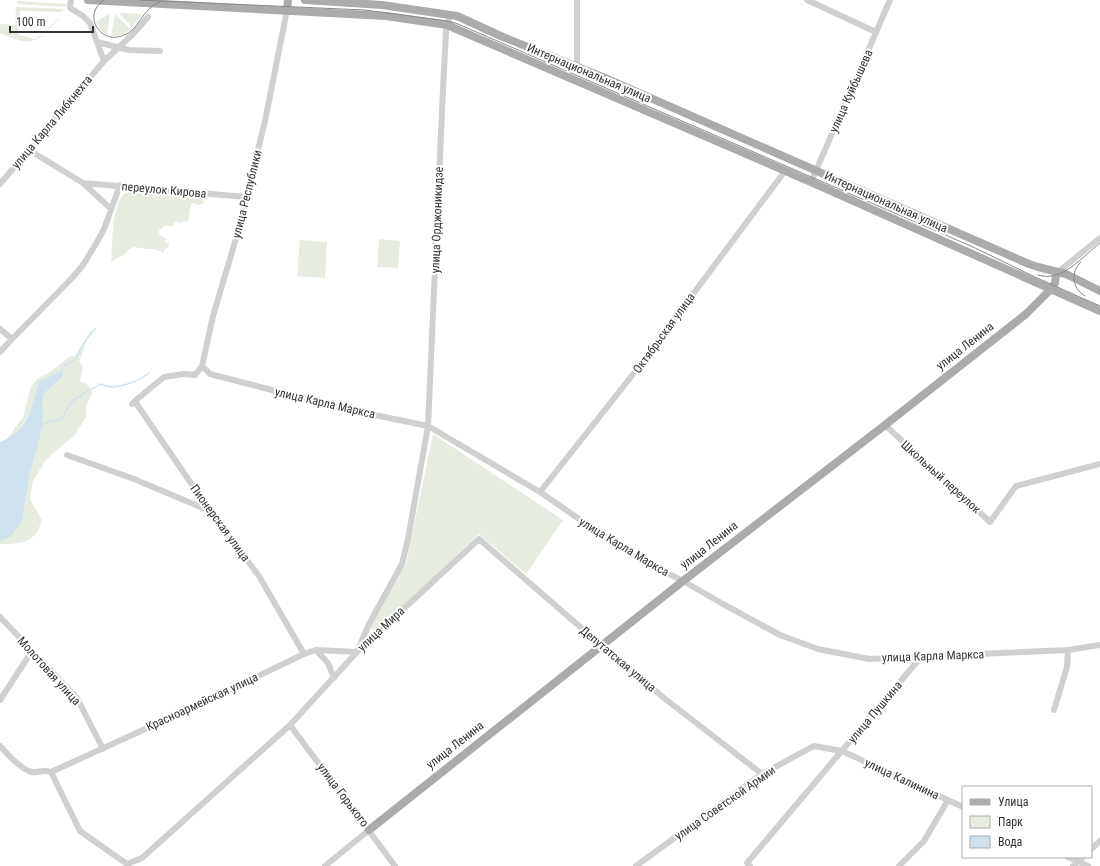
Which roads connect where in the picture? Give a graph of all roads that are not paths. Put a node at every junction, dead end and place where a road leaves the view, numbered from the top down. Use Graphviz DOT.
graph roads {
  1 [pos="71,0"];
  2 [pos="88,0"];
  3 [pos="288,0"];
  4 [pos="305,0"];
  5 [pos="576,0"];
  6 [pos="807,0"];
  7 [pos="890,0"];
  8 [pos="138,1"];
  9 [pos="287,10"];
  10 [pos="450,14"];
  11 [pos="148,18"];
  12 [pos="447,25"];
  13 [pos="876,32"];
  14 [pos="96,42"];
  15 [pos="119,47"];
  16 [pos="160,51"];
  17 [pos="104,61"];
  18 [pos="577,67"];
  19 [pos="29,150"];
  20 [pos="785,171"];
  21 [pos="816,171"];
  22 [pos="811,182"];
  23 [pos="83,183"];
  24 [pos="0,184"];
  25 [pos="120,186"];
  26 [pos="246,197"];
  27 [pos="111,210"];
  28 [pos="1100,238"];
  29 [pos="1058,272"];
  30 [pos="1051,289"];
  31 [pos="1100,291"];
  32 [pos="1100,311"];
  33 [pos="0,329"];
  34 [pos="12,339"];
  35 [pos="0,352"];
  36 [pos="202,366"];
  37 [pos="885,425"];
  38 [pos="428,426"];
  39 [pos="67,455"];
  40 [pos="1100,464"];
  41 [pos="540,492"];
  42 [pos="210,511"];
  43 [pos="479,539"];
  44 [pos="682,581"];
  45 [pos="0,617"];
  46 [pos="601,645"];
  47 [pos="1100,645"];
  48 [pos="316,650"];
  49 [pos="1068,650"];
  50 [pos="32,651"];
  51 [pos="357,652"];
  52 [pos="304,654"];
  53 [pos="921,657"];
  54 [pos="334,678"];
  55 [pos="0,700"];
  56 [pos="1054,710"];
  57 [pos="290,725"];
  58 [pos="0,746"];
  59 [pos="103,749"];
  60 [pos="842,751"];
  61 [pos="51,772"];
  62 [pos="762,774"];
  63 [pos="948,800"];
  64 [pos="962,807"];
  65 [pos="369,830"];
  66 [pos="1100,841"];
  67 [pos="1092,848"];
  68 [pos="1078,862"];
  69 [pos="127,865"];
  70 [pos="747,865"];
  71 [pos="325,866"];
  72 [pos="395,866"];
  73 [pos="636,866"];
  74 [pos="899,866"];
  75 [pos="1088,866"];
  1 -- 14 [label="street"];
  2 -- 8 [label="main road, Интернациональная улица"];
  3 -- 9 [label="main road"];
  4 -- 10 [label="main road, Интернациональная улица"];
  5 -- 18 [label="street"];
  6 -- 13 [label="street"];
  7 -- 13 [label="street, улица Куйбышева"];
  8 -- 9 [label="main road, Интернациональная улица"];
  9 -- 12 [label="main road, Интернациональная улица"];
  9 -- 26 [label="street, улица Республики"];
  10 -- 12 [label="street, улица Орджоникидзе"];
  10 -- 18 [label="main road, Интернациональная улица"];
  11 -- 15 [label="street, улица Карла Либкнехта"];
  12 -- 20 [label="main road, Интернациональная улица"];
  12 -- 38 [label="street, улица Орджоникидзе"];
  13 -- 21 [label="street, улица Куйбышева"];
  14 -- 15 [label="street"];
  14 -- 17 [label="street"];
  15 -- 16 [label="street"];
  15 -- 17 [label="street, улица Карла Либкнехта"];
  17 -- 19 [label="street, улица Карла Либкнехта"];
  18 -- 21 [label="main road, Интернациональная улица"];
  19 -- 23 [label="street, переулок Кирова"];
  19 -- 24 [label="street, улица Карла Либкнехта"];
  20 -- 22 [label="main road, Интернациональная улица"];
  20 -- 41 [label="street, Октябрьская улица"];
  21 -- 22 [label="street, улица Куйбышева"];
  21 -- 29 [label="main road, Интернациональная улица"];
  22 -- 30 [label="main road, Интернациональная улица"];
  23 -- 25 [label="street, переулок Кирова"];
  23 -- 27 [label="street, переулок Кирова"];
  25 -- 26 [label="street, переулок Кирова"];
  25 -- 27 [label="street"];
  26 -- 36 [label="street, улица Республики"];
  27 -- 34 [label="street"];
  28 -- 29 [label="street, улица Ленина"];
  29 -- 30 [label="main road, улица Ленина"];
  29 -- 31 [label="main road, Интернациональная улица"];
  30 -- 32 [label="main road, Интернациональная улица"];
  30 -- 37 [label="main road, улица Ленина"];
  33 -- 34 [label="street"];
  34 -- 35 [label="street"];
  36 -- 38 [label="street, улица Карла Маркса"];
  36 -- 42 [label="street, Пионерская улица"];
  37 -- 40 [label="street, Школьный переулок"];
  37 -- 44 [label="main road, улица Ленина"];
  38 -- 41 [label="street, улица Карла Маркса"];
  38 -- 51 [label="street, улица Орджоникидзе"];
  39 -- 42 [label="street"];
  41 -- 44 [label="street, улица Карла Маркса"];
  42 -- 52 [label="street, Пионерская улица"];
  43 -- 46 [label="street, Депутатская улица"];
  43 -- 51 [label="street, улица Мира"];
  44 -- 46 [label="main road, улица Ленина"];
  44 -- 53 [label="street, улица Карла Маркса"];
  45 -- 50 [label="street, Молотовая улица"];
  46 -- 62 [label="street, Депутатская улица"];
  46 -- 65 [label="main road, улица Ленина"];
  47 -- 49 [label="street, улица Карла Маркса"];
  48 -- 51 [label="street, Красноармейская улица"];
  48 -- 52 [label="street, Красноармейская улица"];
  48 -- 54 [label="street"];
  49 -- 53 [label="street, улица Карла Маркса"];
  49 -- 56 [label="street"];
  50 -- 55 [label="street"];
  50 -- 59 [label="street, Молотовая улица"];
  51 -- 54 [label="street, улица Мира"];
  52 -- 59 [label="street, Красноармейская улица"];
  53 -- 60 [label="street, улица Пушкина"];
  53 -- 70 [label="street"];
  54 -- 57 [label="street, улица Мира"];
  57 -- 65 [label="street, улица Горького"];
  57 -- 69 [label="street, улица Мира"];
  58 -- 61 [label="street"];
  59 -- 61 [label="street, Красноармейская улица"];
  60 -- 62 [label="street, улица Советской Армии"];
  60 -- 63 [label="street, улица Калинина"];
  60 -- 70 [label="street, улица Пушкина"];
  61 -- 69 [label="street"];
  62 -- 73 [label="street, улица Советской Армии"];
  63 -- 64 [label="street, улица Калинина"];
  63 -- 74 [label="street"];
  65 -- 71 [label="street, улица Ленина"];
  65 -- 72 [label="street, улица Горького"];
  66 -- 67 [label="street"];
  68 -- 75 [label="street"];
}
